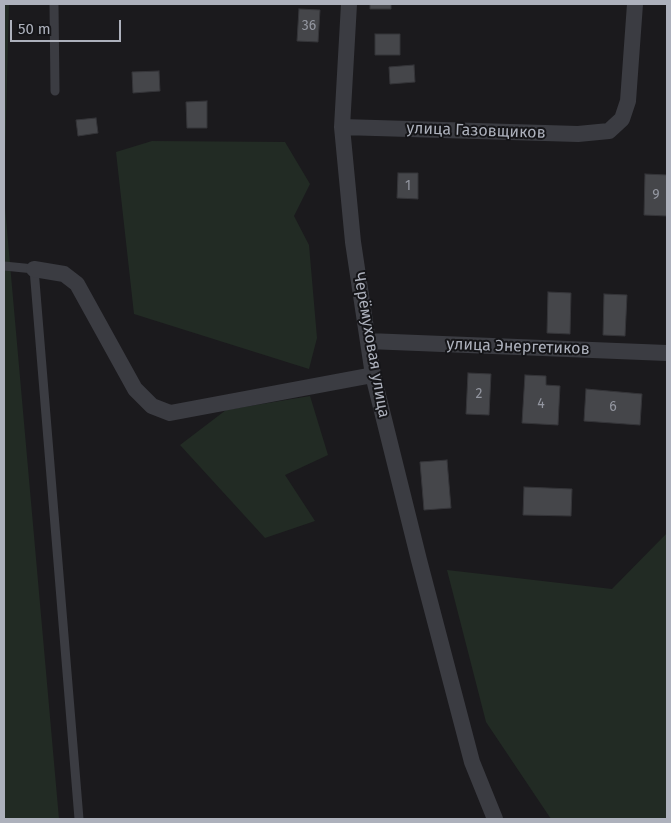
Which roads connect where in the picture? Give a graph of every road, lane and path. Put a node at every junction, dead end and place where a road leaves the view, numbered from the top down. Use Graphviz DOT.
graph roads {
  1 [pos="54,4"];
  2 [pos="349,4"];
  3 [pos="635,4"];
  4 [pos="55,91"];
  5 [pos="342,127"];
  6 [pos="4,266"];
  7 [pos="34,269"];
  8 [pos="368,341"];
  9 [pos="667,353"];
  10 [pos="373,375"];
  11 [pos="79,819"];
  12 [pos="495,819"];
  1 -- 4 [label="lane"];
  2 -- 5 [label="street, Черёмуховая улица"];
  3 -- 5 [label="street, улица Газовщиков"];
  5 -- 8 [label="street, Черёмуховая улица"];
  6 -- 7 [label="lane"];
  7 -- 10 [label="street"];
  7 -- 11 [label="lane"];
  8 -- 9 [label="street, улица Энергетиков"];
  8 -- 10 [label="street, Черёмуховая улица"];
  10 -- 12 [label="street, Черёмуховая улица"];
}
